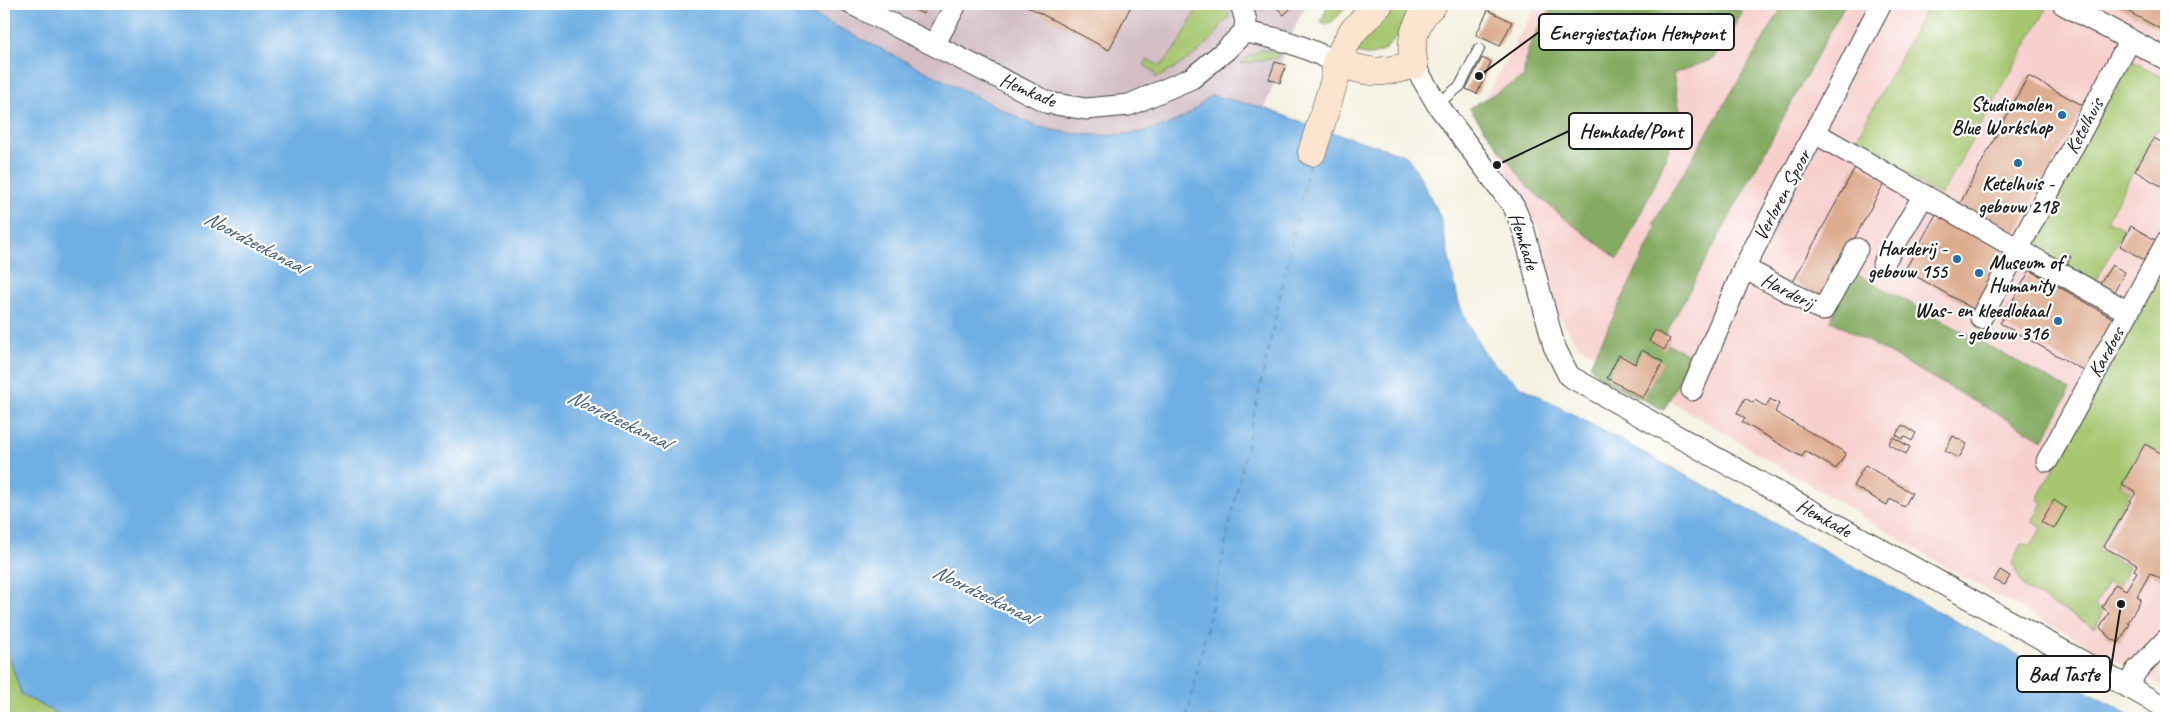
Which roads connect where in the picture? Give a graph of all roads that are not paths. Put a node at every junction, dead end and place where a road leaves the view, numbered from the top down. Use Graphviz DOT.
graph roads {
  1 [pos="852,4"];
  2 [pos="956,4"];
  3 [pos="1241,4"];
  4 [pos="1379,4"];
  5 [pos="1432,4"];
  6 [pos="1881,4"];
  7 [pos="2063,4"];
  8 [pos="1244,32"];
  9 [pos="2130,40"];
  10 [pos="934,45"];
  11 [pos="1478,49"];
  12 [pos="2166,59"];
  13 [pos="1336,62"];
  14 [pos="1414,65"];
  15 [pos="1437,104"];
  16 [pos="1815,133"];
  17 [pos="1312,152"];
  18 [pos="1924,195"];
  19 [pos="2166,243"];
  20 [pos="1857,249"];
  21 [pos="2018,250"];
  22 [pos="1883,264"];
  23 [pos="1744,268"];
  24 [pos="2128,312"];
  25 [pos="1981,318"];
  26 [pos="1692,390"];
  27 [pos="2047,461"];
  28 [pos="2166,640"];
  29 [pos="2128,687"];
  30 [pos="2166,708"];
  1 -- 10 [label="street, Hemkade"];
  2 -- 10 [label="street"];
  3 -- 8 [label="street"];
  4 -- 13 [label="main road"];
  5 -- 14 [label="main road"];
  6 -- 16 [label="street, Verloren Spoor"];
  7 -- 9 [label="street"];
  8 -- 10 [label="street, Hemkade"];
  8 -- 13 [label="street"];
  9 -- 12 [label="street"];
  9 -- 21 [label="street, Ketelhuis"];
  11 -- 15 [label="lane"];
  13 -- 14 [label="main road"];
  13 -- 17 [label="main road"];
  14 -- 15 [label="street, Hemkade"];
  15 -- 29 [label="street, Hemkade"];
  16 -- 18 [label="street"];
  16 -- 23 [label="street, Verloren Spoor"];
  18 -- 21 [label="street"];
  18 -- 22 [label="street"];
  19 -- 24 [label="street, Kardoes"];
  20 -- 23 [label="street, Harderij"];
  21 -- 24 [label="street"];
  21 -- 25 [label="street, Ketelhuis"];
  23 -- 26 [label="street, Verloren Spoor"];
  24 -- 27 [label="street, Kardoes"];
  28 -- 29 [label="street"];
  29 -- 30 [label="street, Hemkade"];
}
